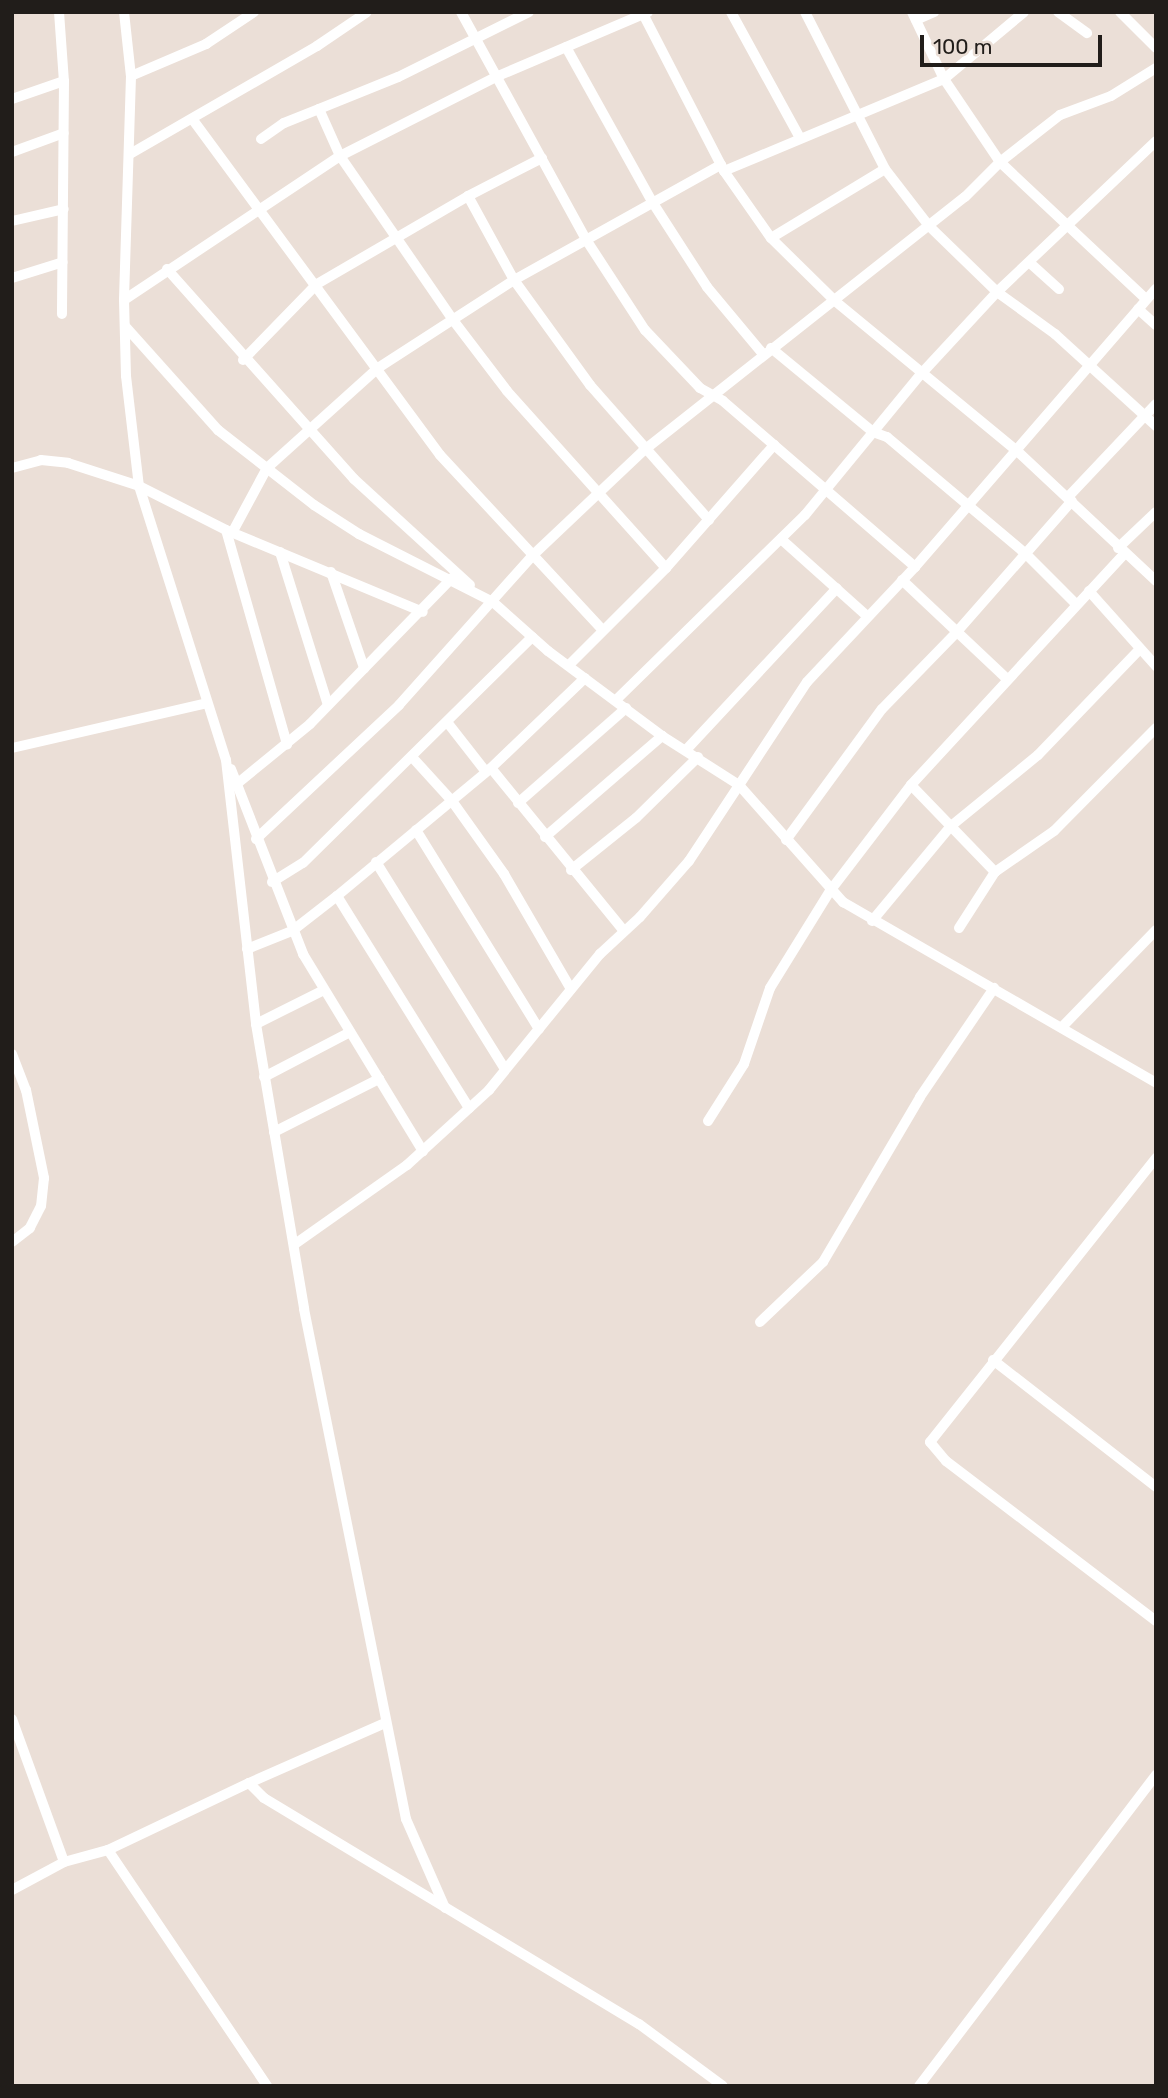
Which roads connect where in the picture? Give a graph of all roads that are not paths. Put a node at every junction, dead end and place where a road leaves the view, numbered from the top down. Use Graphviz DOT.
graph roads {
  1 [pos="59,12"];
  2 [pos="124,12"];
  3 [pos="254,12"];
  4 [pos="367,12"];
  5 [pos="461,12"];
  6 [pos="529,12"];
  7 [pos="731,12"];
  8 [pos="805,12"];
  9 [pos="934,12"];
  10 [pos="1024,12"];
  11 [pos="1058,12"];
  12 [pos="1120,12"];
  13 [pos="644,13"];
  14 [pos="914,16"];
  15 [pos="1087,33"];
  16 [pos="476,35"];
  17 [pos="566,47"];
  18 [pos="1156,48"];
  19 [pos="1156,68"];
  20 [pos="131,76"];
  21 [pos="498,76"];
  22 [pos="944,79"];
  23 [pos="64,81"];
  24 [pos="12,99"];
  25 [pos="319,109"];
  26 [pos="859,115"];
  27 [pos="193,120"];
  28 [pos="64,133"];
  29 [pos="799,136"];
  30 [pos="261,139"];
  31 [pos="1156,141"];
  32 [pos="12,152"];
  33 [pos="130,154"];
  34 [pos="340,156"];
  35 [pos="542,158"];
  36 [pos="1000,162"];
  37 [pos="722,168"];
  38 [pos="885,169"];
  39 [pos="468,196"];
  40 [pos="650,200"];
  41 [pos="259,206"];
  42 [pos="12,208"];
  43 [pos="64,209"];
  44 [pos="15,220"];
  45 [pos="929,226"];
  46 [pos="1069,227"];
  47 [pos="396,238"];
  48 [pos="585,238"];
  49 [pos="771,238"];
  50 [pos="63,262"];
  51 [pos="1030,263"];
  52 [pos="167,269"];
  53 [pos="12,278"];
  54 [pos="514,280"];
  55 [pos="317,284"];
  56 [pos="1059,289"];
  57 [pos="1156,289"];
  58 [pos="998,292"];
  59 [pos="124,300"];
  60 [pos="835,301"];
  61 [pos="1142,304"];
  62 [pos="62,314"];
  63 [pos="453,320"];
  64 [pos="1156,325"];
  65 [pos="125,326"];
  66 [pos="767,351"];
  67 [pos="243,360"];
  68 [pos="1091,366"];
  69 [pos="378,368"];
  70 [pos="921,374"];
  71 [pos="711,394"];
  72 [pos="1156,404"];
  73 [pos="1145,416"];
  74 [pos="1156,426"];
  75 [pos="311,430"];
  76 [pos="873,432"];
  77 [pos="774,445"];
  78 [pos="1016,450"];
  79 [pos="643,451"];
  80 [pos="12,455"];
  81 [pos="15,467"];
  82 [pos="267,468"];
  83 [pos="139,486"];
  84 [pos="824,493"];
  85 [pos="597,494"];
  86 [pos="1070,499"];
  87 [pos="967,505"];
  88 [pos="1156,512"];
  89 [pos="709,520"];
  90 [pos="229,532"];
  91 [pos="781,539"];
  92 [pos="1121,551"];
  93 [pos="279,552"];
  94 [pos="1026,554"];
  95 [pos="532,556"];
  96 [pos="915,567"];
  97 [pos="666,568"];
  98 [pos="331,572"];
  99 [pos="452,578"];
  100 [pos="902,580"];
  101 [pos="1156,581"];
  102 [pos="836,588"];
  103 [pos="475,591"];
  104 [pos="1089,591"];
  105 [pos="493,602"];
  106 [pos="1076,604"];
  107 [pos="423,612"];
  108 [pos="867,616"];
  109 [pos="601,628"];
  110 [pos="955,634"];
  111 [pos="532,636"];
  112 [pos="1140,649"];
  113 [pos="569,665"];
  114 [pos="1156,666"];
  115 [pos="364,668"];
  116 [pos="585,678"];
  117 [pos="1007,679"];
  118 [pos="616,700"];
  119 [pos="207,704"];
  120 [pos="328,705"];
  121 [pos="626,709"];
  122 [pos="447,722"];
  123 [pos="1156,727"];
  124 [pos="662,736"];
  125 [pos="287,744"];
  126 [pos="12,748"];
  127 [pos="686,750"];
  128 [pos="412,757"];
  129 [pos="698,757"];
  130 [pos="226,760"];
  131 [pos="488,770"];
  132 [pos="238,783"];
  133 [pos="739,785"];
  134 [pos="911,785"];
  135 [pos="452,801"];
  136 [pos="518,803"];
  137 [pos="951,826"];
  138 [pos="416,830"];
  139 [pos="545,837"];
  140 [pos="256,839"];
  141 [pos="786,840"];
  142 [pos="376,862"];
  143 [pos="571,870"];
  144 [pos="995,872"];
  145 [pos="272,881"];
  146 [pos="830,891"];
  147 [pos="337,895"];
  148 [pos="872,921"];
  149 [pos="959,928"];
  150 [pos="292,930"];
  151 [pos="1156,930"];
  152 [pos="624,931"];
  153 [pos="247,949"];
  154 [pos="994,988"];
  155 [pos="571,989"];
  156 [pos="324,990"];
  157 [pos="256,1024"];
  158 [pos="1063,1026"];
  159 [pos="539,1030"];
  160 [pos="350,1032"];
  161 [pos="12,1054"];
  162 [pos="505,1069"];
  163 [pos="264,1077"];
  164 [pos="379,1079"];
  165 [pos="1156,1083"];
  166 [pos="469,1108"];
  167 [pos="708,1121"];
  168 [pos="274,1132"];
  169 [pos="423,1151"];
  170 [pos="1156,1158"];
  171 [pos="12,1242"];
  172 [pos="295,1244"];
  173 [pos="760,1322"];
  174 [pos="993,1360"];
  175 [pos="1156,1488"];
  176 [pos="1156,1621"];
  177 [pos="12,1719"];
  178 [pos="385,1723"];
  179 [pos="1156,1775"];
  180 [pos="249,1783"];
  181 [pos="108,1850"];
  182 [pos="64,1863"];
  183 [pos="12,1890"];
  184 [pos="445,1908"];
  185 [pos="267,2086"];
  186 [pos="723,2086"];
  187 [pos="919,2086"];
  1 -- 23 [label="street"];
  2 -- 20 [label="street"];
  3 -- 20 [label="street"];
  4 -- 27 [label="street"];
  5 -- 16 [label="street"];
  6 -- 16 [label="street"];
  7 -- 29 [label="street"];
  8 -- 26 [label="street"];
  9 -- 14 [label="street"];
  10 -- 22 [label="street"];
  11 -- 15 [label="street"];
  12 -- 18 [label="street"];
  13 -- 17 [label="street"];
  13 -- 37 [label="street"];
  14 -- 22 [label="street"];
  16 -- 21 [label="street"];
  16 -- 25 [label="street"];
  17 -- 21 [label="street"];
  17 -- 40 [label="street"];
  19 -- 36 [label="street"];
  20 -- 33 [label="street"];
  21 -- 34 [label="street"];
  21 -- 35 [label="street"];
  22 -- 26 [label="street"];
  22 -- 36 [label="street"];
  23 -- 24 [label="street"];
  23 -- 28 [label="street"];
  25 -- 30 [label="street"];
  25 -- 34 [label="street"];
  26 -- 29 [label="street"];
  26 -- 38 [label="street"];
  27 -- 33 [label="street"];
  27 -- 41 [label="street"];
  28 -- 32 [label="street"];
  28 -- 43 [label="street"];
  29 -- 37 [label="street"];
  31 -- 46 [label="street"];
  33 -- 59 [label="street"];
  34 -- 41 [label="street"];
  34 -- 47 [label="street"];
  35 -- 39 [label="street"];
  35 -- 48 [label="street"];
  36 -- 45 [label="street"];
  36 -- 46 [label="street"];
  37 -- 40 [label="street"];
  37 -- 49 [label="street"];
  38 -- 45 [label="street"];
  38 -- 49 [label="street"];
  39 -- 47 [label="street"];
  39 -- 54 [label="street"];
  40 -- 48 [label="street"];
  40 -- 66 [label="street"];
  41 -- 52 [label="street"];
  41 -- 55 [label="street"];
  42 -- 44 [label="street"];
  43 -- 44 [label="street"];
  43 -- 50 [label="street"];
  45 -- 58 [label="street"];
  45 -- 60 [label="street"];
  46 -- 51 [label="street"];
  46 -- 61 [label="street"];
  47 -- 55 [label="street"];
  47 -- 63 [label="street"];
  48 -- 54 [label="street"];
  48 -- 71 [label="street"];
  49 -- 60 [label="street"];
  50 -- 53 [label="street"];
  50 -- 62 [label="street"];
  51 -- 56 [label="street"];
  51 -- 58 [label="street"];
  52 -- 59 [label="street"];
  52 -- 67 [label="street"];
  54 -- 63 [label="street"];
  54 -- 79 [label="street"];
  55 -- 67 [label="street"];
  55 -- 69 [label="street"];
  57 -- 61 [label="street"];
  58 -- 68 [label="street"];
  58 -- 70 [label="street"];
  59 -- 65 [label="street"];
  60 -- 66 [label="street"];
  60 -- 70 [label="street"];
  61 -- 64 [label="street"];
  61 -- 68 [label="street"];
  63 -- 69 [label="street"];
  63 -- 85 [label="street"];
  65 -- 82 [label="street"];
  65 -- 83 [label="street"];
  66 -- 71 [label="street"];
  66 -- 76 [label="street"];
  67 -- 75 [label="street"];
  68 -- 73 [label="street"];
  68 -- 78 [label="street"];
  69 -- 75 [label="street"];
  69 -- 95 [label="street"];
  70 -- 76 [label="street"];
  70 -- 78 [label="street"];
  71 -- 77 [label="street"];
  71 -- 79 [label="street"];
  72 -- 73 [label="street"];
  73 -- 74 [label="street"];
  73 -- 86 [label="street"];
  75 -- 82 [label="street"];
  75 -- 103 [label="street"];
  76 -- 84 [label="street"];
  76 -- 87 [label="street"];
  77 -- 84 [label="street"];
  77 -- 89 [label="street"];
  78 -- 86 [label="street"];
  78 -- 87 [label="street"];
  79 -- 85 [label="street"];
  79 -- 89 [label="street"];
  80 -- 81 [label="street"];
  81 -- 83 [label="street"];
  82 -- 90 [label="street"];
  82 -- 99 [label="street"];
  83 -- 90 [label="street"];
  83 -- 119 [label="street"];
  84 -- 91 [label="street"];
  84 -- 96 [label="street"];
  85 -- 95 [label="street"];
  85 -- 97 [label="street"];
  86 -- 92 [label="street"];
  86 -- 94 [label="street"];
  87 -- 94 [label="street"];
  87 -- 96 [label="street"];
  88 -- 92 [label="street"];
  89 -- 97 [label="street"];
  90 -- 93 [label="street"];
  90 -- 125 [label="street"];
  91 -- 102 [label="street"];
  91 -- 118 [label="street"];
  92 -- 101 [label="street"];
  92 -- 104 [label="street"];
  93 -- 98 [label="street"];
  93 -- 120 [label="street"];
  94 -- 106 [label="street"];
  94 -- 110 [label="street"];
  95 -- 105 [label="street"];
  95 -- 109 [label="street"];
  96 -- 100 [label="street"];
  97 -- 109 [label="street"];
  98 -- 107 [label="street"];
  98 -- 115 [label="street"];
  99 -- 103 [label="street"];
  99 -- 107 [label="street"];
  100 -- 108 [label="street"];
  100 -- 110 [label="street"];
  102 -- 108 [label="street"];
  102 -- 127 [label="street"];
  103 -- 105 [label="street"];
  104 -- 106 [label="street"];
  104 -- 112 [label="street"];
  105 -- 111 [label="street"];
  105 -- 140 [label="street"];
  106 -- 117 [label="street"];
  107 -- 115 [label="street"];
  108 -- 133 [label="street"];
  109 -- 113 [label="street"];
  110 -- 117 [label="street"];
  110 -- 141 [label="street"];
  111 -- 113 [label="street"];
  111 -- 122 [label="street"];
  112 -- 114 [label="street"];
  112 -- 137 [label="street"];
  113 -- 116 [label="street"];
  115 -- 120 [label="street"];
  116 -- 118 [label="street"];
  116 -- 131 [label="street"];
  117 -- 134 [label="street"];
  118 -- 121 [label="street"];
  119 -- 126 [label="street"];
  119 -- 130 [label="street"];
  120 -- 125 [label="street"];
  121 -- 124 [label="street"];
  121 -- 136 [label="street"];
  122 -- 128 [label="street"];
  122 -- 131 [label="street"];
  123 -- 144 [label="street"];
  124 -- 127 [label="street"];
  124 -- 139 [label="street"];
  125 -- 132 [label="street"];
  127 -- 129 [label="street"];
  128 -- 135 [label="street"];
  128 -- 145 [label="street"];
  129 -- 133 [label="street"];
  129 -- 143 [label="street"];
  130 -- 132 [label="street"];
  130 -- 153 [label="street"];
  131 -- 135 [label="street"];
  131 -- 136 [label="street"];
  132 -- 140 [label="street"];
  133 -- 141 [label="street"];
  133 -- 152 [label="street"];
  134 -- 137 [label="street"];
  134 -- 146 [label="street"];
  135 -- 138 [label="street"];
  135 -- 155 [label="street"];
  136 -- 139 [label="street"];
  137 -- 144 [label="street"];
  137 -- 148 [label="street"];
  138 -- 142 [label="street"];
  138 -- 159 [label="street"];
  139 -- 143 [label="street"];
  140 -- 145 [label="street"];
  141 -- 146 [label="street"];
  142 -- 147 [label="street"];
  142 -- 162 [label="street"];
  143 -- 152 [label="street"];
  144 -- 149 [label="street"];
  145 -- 150 [label="street"];
  146 -- 148 [label="street"];
  146 -- 167 [label="street"];
  147 -- 150 [label="street"];
  147 -- 166 [label="street"];
  148 -- 154 [label="street"];
  150 -- 153 [label="street"];
  150 -- 156 [label="street"];
  151 -- 158 [label="street"];
  152 -- 155 [label="street"];
  153 -- 157 [label="street"];
  154 -- 158 [label="street"];
  154 -- 173 [label="street"];
  155 -- 159 [label="street"];
  156 -- 157 [label="street"];
  156 -- 160 [label="street"];
  157 -- 163 [label="street"];
  158 -- 165 [label="street"];
  159 -- 162 [label="street"];
  160 -- 163 [label="street"];
  160 -- 164 [label="street"];
  161 -- 171 [label="street"];
  162 -- 166 [label="street"];
  163 -- 168 [label="street"];
  164 -- 168 [label="street"];
  164 -- 169 [label="street"];
  166 -- 169 [label="street"];
  168 -- 172 [label="street"];
  169 -- 172 [label="street"];
  170 -- 174 [label="street"];
  172 -- 178 [label="street"];
  174 -- 175 [label="street"];
  174 -- 176 [label="street"];
  177 -- 182 [label="street"];
  178 -- 180 [label="street"];
  178 -- 184 [label="street"];
  179 -- 187 [label="street"];
  180 -- 181 [label="street"];
  180 -- 184 [label="street"];
  181 -- 182 [label="street"];
  181 -- 185 [label="street"];
  182 -- 183 [label="street"];
  184 -- 186 [label="street"];
}
